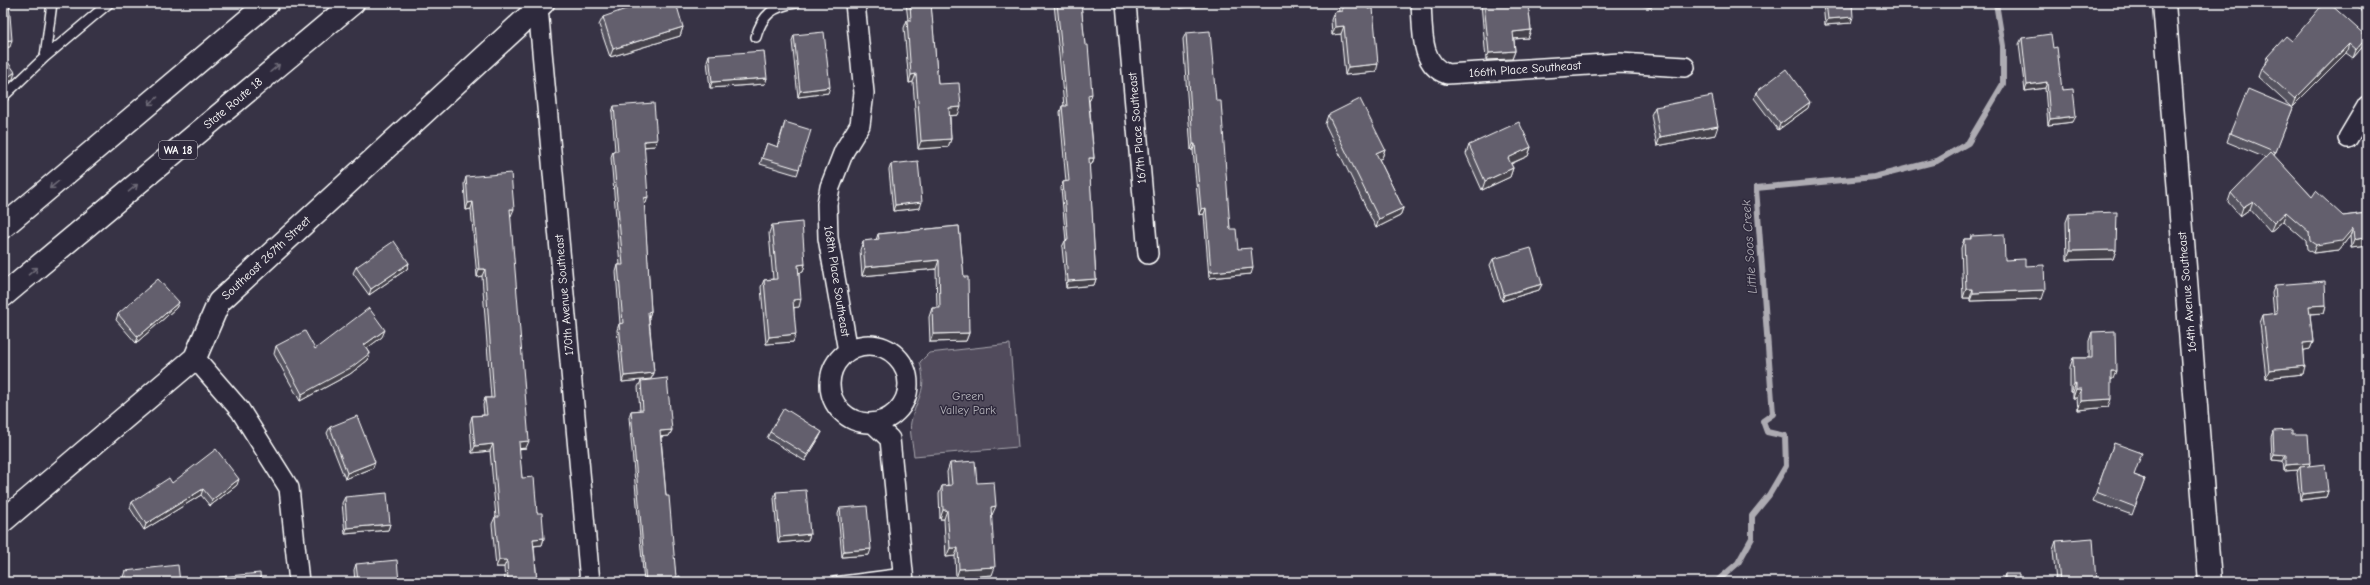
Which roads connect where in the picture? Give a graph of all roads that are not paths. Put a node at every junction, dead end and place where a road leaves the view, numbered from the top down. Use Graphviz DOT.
graph roads {
  1 [pos="52,3"];
  2 [pos="109,3"];
  3 [pos="254,3"];
  4 [pos="268,3"];
  5 [pos="353,3"];
  6 [pos="796,3"];
  7 [pos="855,3"];
  8 [pos="1126,3"];
  9 [pos="1421,3"];
  10 [pos="2164,3"];
  11 [pos="540,5"];
  12 [pos="756,37"];
  13 [pos="45,57"];
  14 [pos="1685,67"];
  15 [pos="172,86"];
  16 [pos="3,97"];
  17 [pos="2367,106"];
  18 [pos="2348,138"];
  19 [pos="3,227"];
  20 [pos="1148,254"];
  21 [pos="3,296"];
  22 [pos="848,352"];
  23 [pos="195,358"];
  24 [pos="874,424"];
  25 [pos="3,521"];
  26 [pos="904,578"];
  27 [pos="299,582"];
  28 [pos="590,582"];
  29 [pos="834,582"];
  30 [pos="2210,582"];
  1 -- 13 [label="lane"];
  2 -- 13 [label="lane"];
  3 -- 15 [label="main road"];
  4 -- 15 [label="main road"];
  21 -- 5 [label="main road, State Route 18 / WA 18, one-way"];
  6 -- 12 [label="lane"];
  7 -- 22 [label="street, 168th Place Southeast"];
  8 -- 20 [label="street, 167th Place Southeast"];
  9 -- 14 [label="street, 166th Place Southeast"];
  10 -- 30 [label="main road, 164th Avenue Southeast"];
  11 -- 23 [label="main road, Southeast 267th Street"];
  11 -- 28 [label="street, 170th Avenue Southeast"];
  13 -- 16 [label="lane"];
  15 -- 19 [label="main road, one-way"];
  17 -- 18 [label="street"];
  22 -- 24 [label="street, 168th Place Southeast"];
  22 -- 24 [label="street, 168th Place Southeast"];
  23 -- 25 [label="main road, Southeast 267th Street"];
  23 -- 27 [label="street"];
  24 -- 26 [label="street"];
  26 -- 29 [label="lane"];
}
